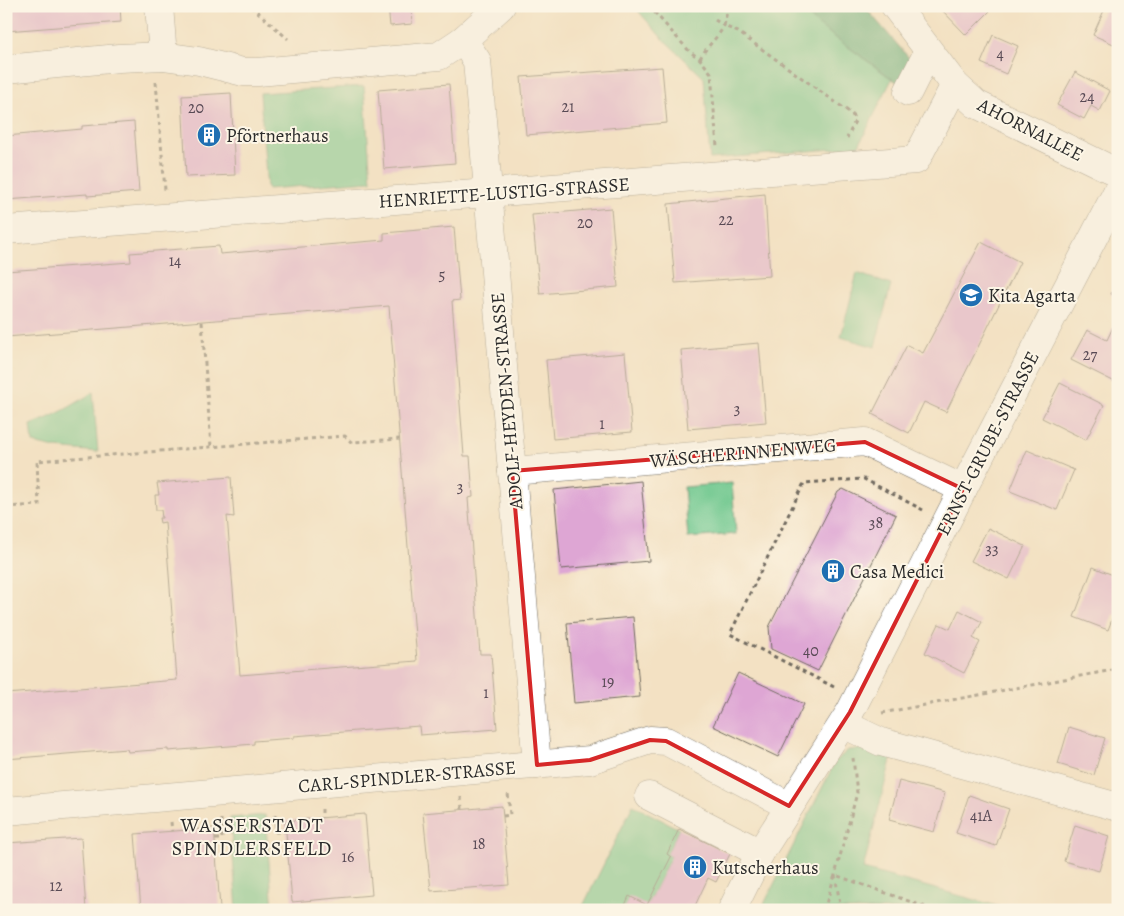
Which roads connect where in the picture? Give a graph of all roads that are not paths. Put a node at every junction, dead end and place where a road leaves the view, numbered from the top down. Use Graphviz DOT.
graph roads {
  1 [pos="160,6"];
  2 [pos="501,6"];
  3 [pos="894,6"];
  4 [pos="463,40"];
  5 [pos="928,52"];
  6 [pos="159,56"];
  7 [pos="6,69"];
  8 [pos="956,85"];
  9 [pos="908,92"];
  10 [pos="1118,173"];
  11 [pos="1118,190"];
  12 [pos="488,194"];
  13 [pos="6,230"];
  14 [pos="512,471"];
  15 [pos="962,489"];
  16 [pos="850,711"];
  17 [pos="537,765"];
  18 [pos="649,796"];
  19 [pos="789,806"];
  20 [pos="1118,807"];
  21 [pos="6,811"];
  22 [pos="760,853"];
  23 [pos="732,910"];
  1 -- 6 [label="street"];
  2 -- 4 [label="street"];
  3 -- 5 [label="street, AHORNALLEE"];
  4 -- 6 [label="street"];
  4 -- 12 [label="street, ADOLF-HEYDEN-STRASSE"];
  5 -- 8 [label="street, AHORNALLEE"];
  5 -- 9 [label="street"];
  6 -- 7 [label="street"];
  8 -- 10 [label="street, AHORNALLEE"];
  8 -- 12 [label="street, HENRIETTE-LUSTIG-STRASSE"];
  11 -- 15 [label="street, ERNST-GRUBE-STRASSE"];
  12 -- 13 [label="street, HENRIETTE-LUSTIG-STRASSE"];
  12 -- 14 [label="street, ADOLF-HEYDEN-STRASSE"];
  14 -- 15 [label="street, WÄSCHERINNENWEG"];
  14 -- 17 [label="street, ADOLF-HEYDEN-STRASSE"];
  15 -- 16 [label="street, ERNST-GRUBE-STRASSE"];
  16 -- 19 [label="street, ERNST-GRUBE-STRASSE"];
  16 -- 20 [label="street"];
  17 -- 19 [label="street, CARL-SPINDLER-STRASSE"];
  17 -- 21 [label="street, CARL-SPINDLER-STRASSE"];
  18 -- 22 [label="street"];
  19 -- 22 [label="street, ERNST-GRUBE-STRASSE"];
  22 -- 23 [label="street, ERNST-GRUBE-STRASSE"];
}
